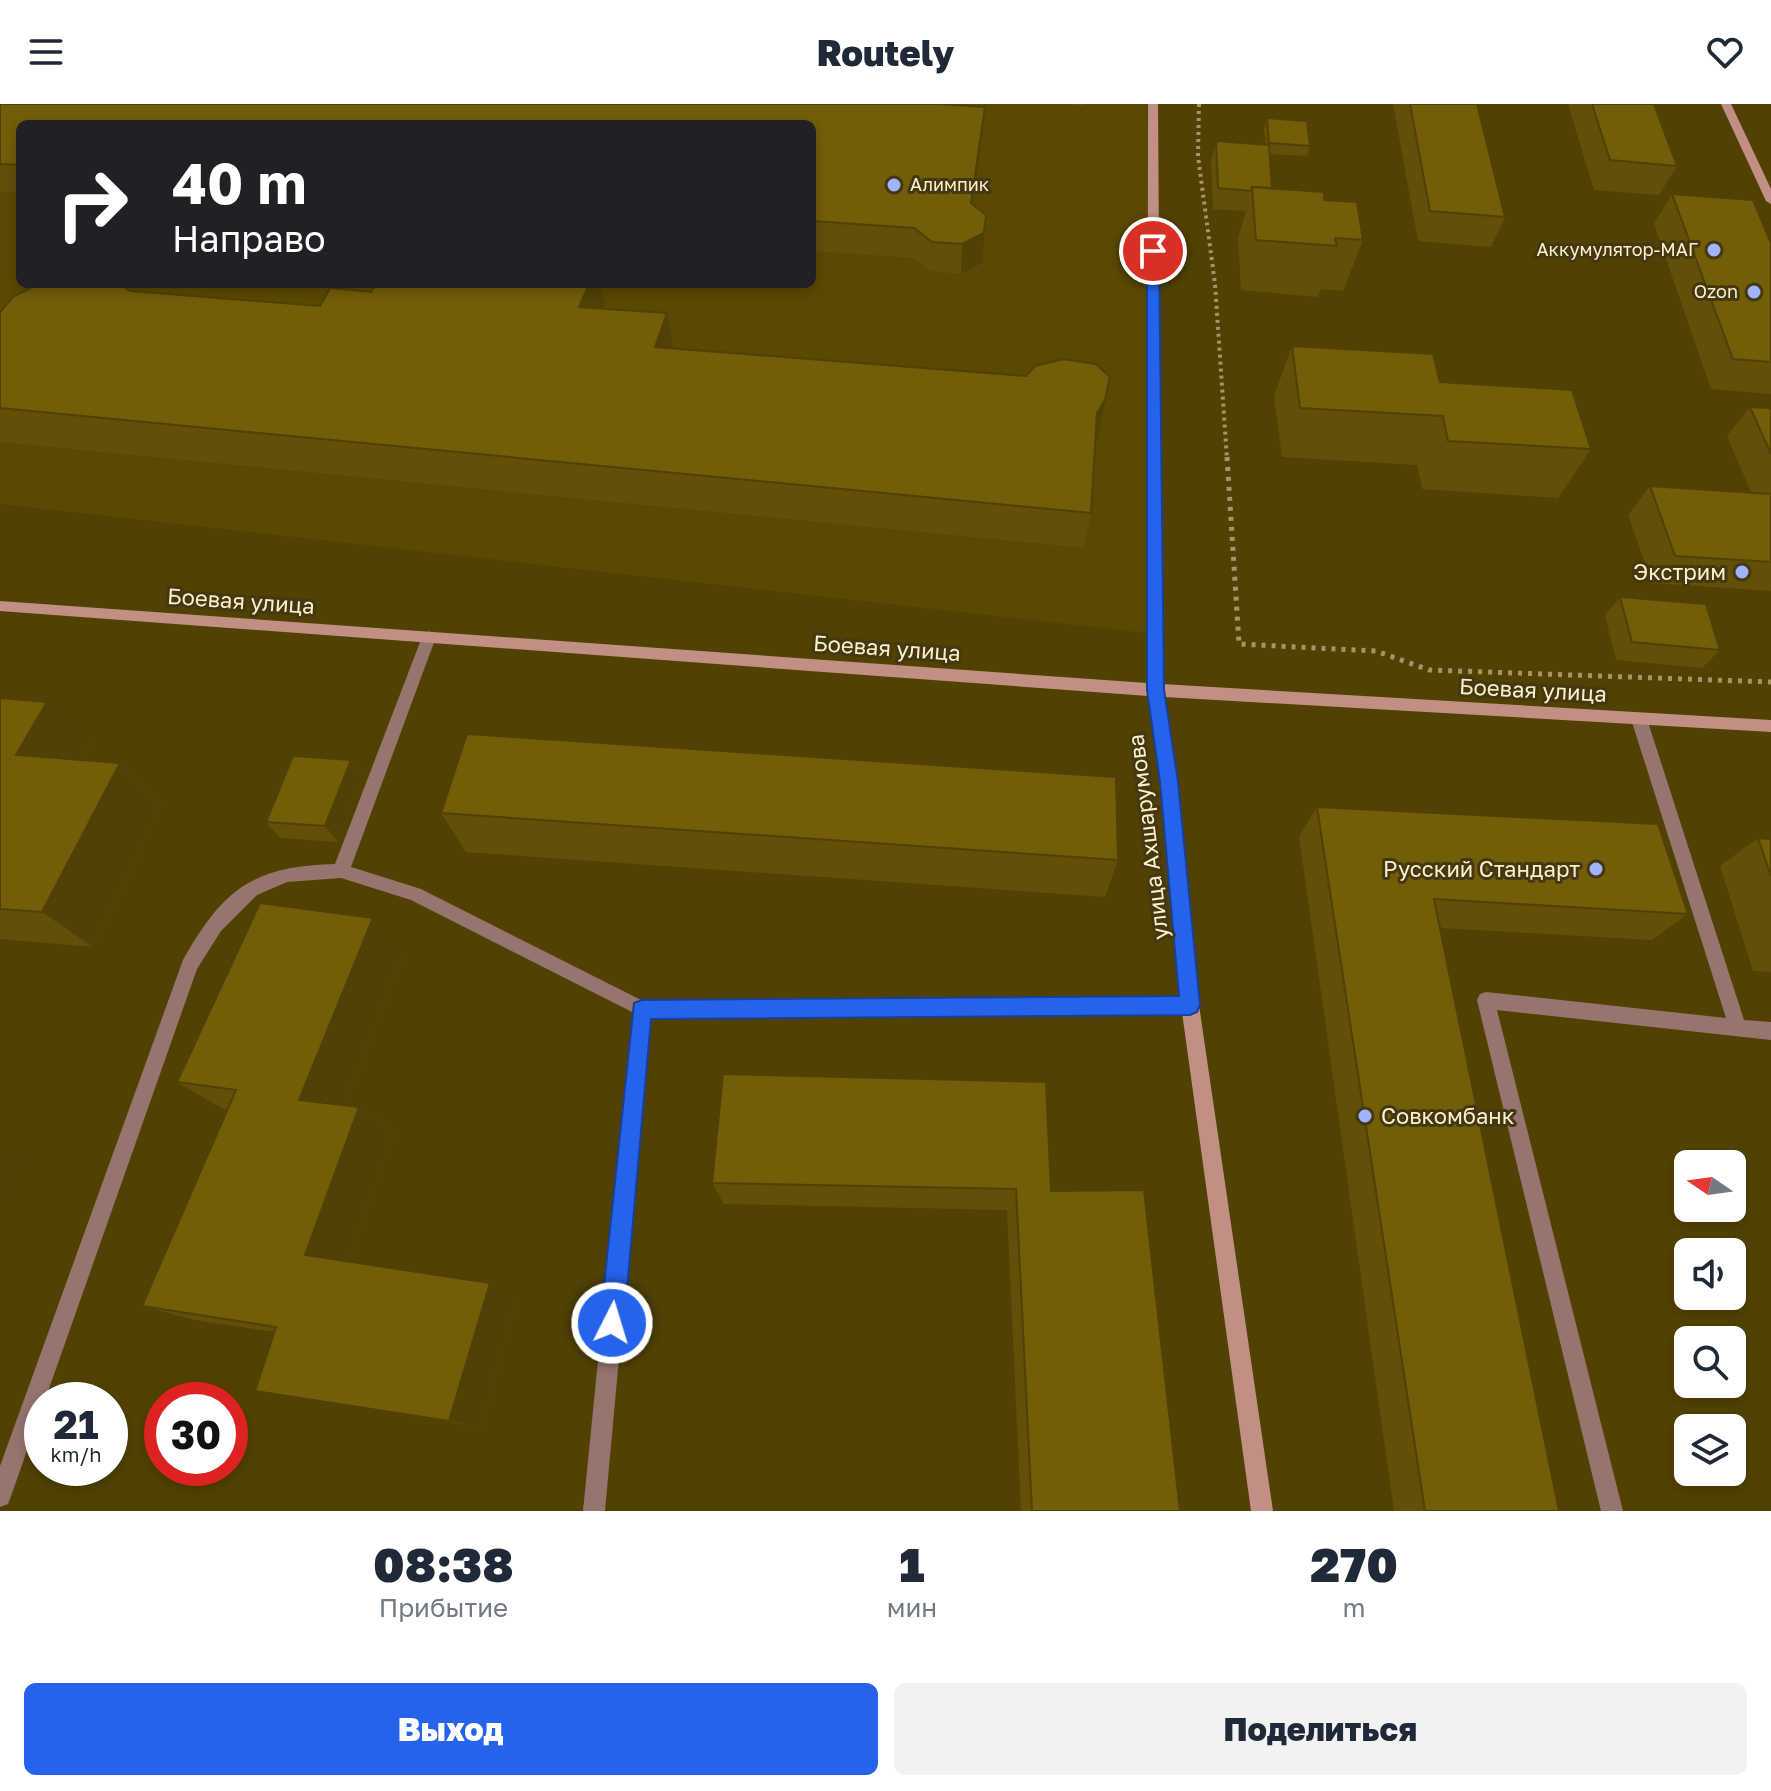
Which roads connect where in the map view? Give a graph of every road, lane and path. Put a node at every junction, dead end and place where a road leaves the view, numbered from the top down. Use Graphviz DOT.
graph roads {
  1 [pos="1153,104"];
  2 [pos="1199,104"];
  3 [pos="1726,104"];
  4 [pos="1769,195"];
  5 [pos="0,606"];
  6 [pos="429,637"];
  7 [pos="1771,682"];
  8 [pos="1155,690"];
  9 [pos="1639,719"];
  10 [pos="1771,726"];
  11 [pos="341,871"];
  12 [pos="1190,1005"];
  13 [pos="642,1009"];
  14 [pos="1738,1028"];
  15 [pos="1771,1031"];
  16 [pos="0,1496"];
  17 [pos="594,1511"];
  18 [pos="1262,1511"];
  19 [pos="1612,1511"];
  1 -- 8 [label="main road, улица Ахшарумова"];
  2 -- 7 [label="path"];
  3 -- 4 [label="main road"];
  5 -- 6 [label="main road, Боевая улица"];
  6 -- 8 [label="main road, Боевая улица"];
  6 -- 11 [label="street"];
  8 -- 9 [label="main road, Боевая улица"];
  8 -- 12 [label="main road, улица Ахшарумова"];
  9 -- 10 [label="main road, Боевая улица"];
  9 -- 14 [label="street"];
  11 -- 13 [label="street"];
  11 -- 16 [label="street"];
  12 -- 13 [label="street"];
  12 -- 18 [label="main road, улица Ахшарумова"];
  13 -- 17 [label="street"];
  14 -- 15 [label="street"];
  14 -- 19 [label="street"];
}
